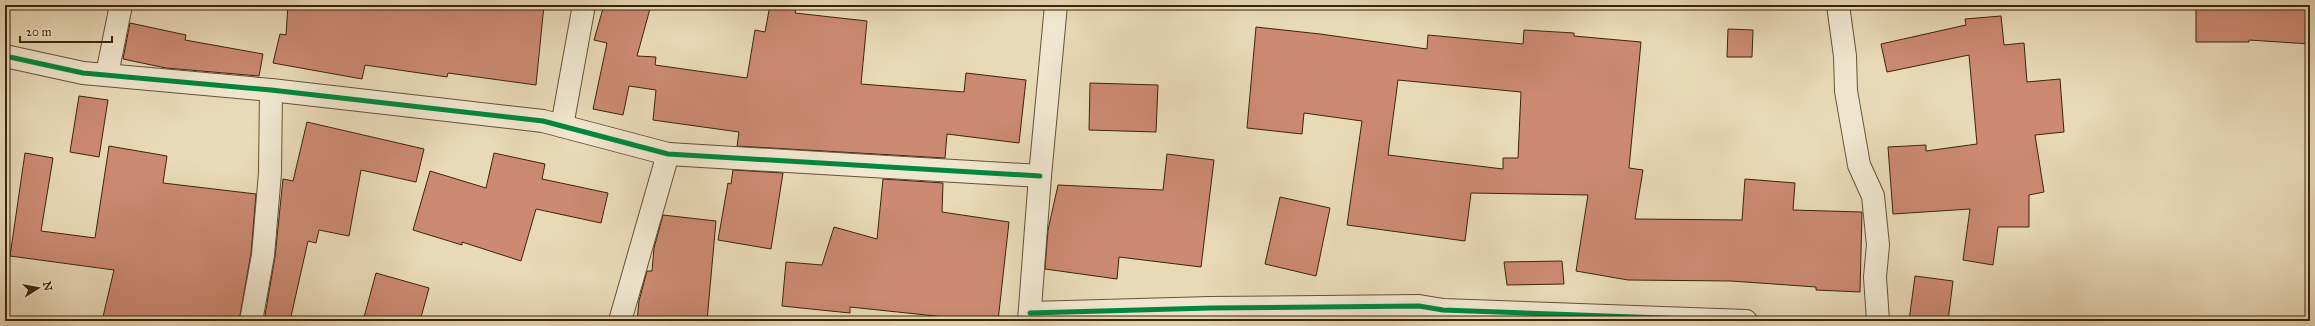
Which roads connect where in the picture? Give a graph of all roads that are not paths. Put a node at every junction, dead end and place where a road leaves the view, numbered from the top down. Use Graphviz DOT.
graph roads {
  1 [pos="121,5"];
  2 [pos="584,5"];
  3 [pos="1056,5"];
  4 [pos="1838,5"];
  5 [pos="5,56"];
  6 [pos="107,74"];
  7 [pos="271,90"];
  8 [pos="562,126"];
  9 [pos="668,154"];
  10 [pos="1040,176"];
  11 [pos="1417,314"];
  12 [pos="1030,317"];
  13 [pos="1702,320"];
  14 [pos="251,321"];
  15 [pos="620,321"];
  16 [pos="1746,321"];
  17 [pos="1878,321"];
  1 -- 6 [label="street"];
  2 -- 8 [label="street"];
  3 -- 10 [label="street"];
  4 -- 17 [label="street"];
  5 -- 6 [label="street"];
  6 -- 7 [label="street"];
  7 -- 8 [label="street"];
  7 -- 14 [label="street"];
  8 -- 9 [label="street"];
  9 -- 10 [label="street"];
  9 -- 15 [label="street"];
  10 -- 12 [label="street"];
  11 -- 12 [label="street"];
  11 -- 13 [label="street"];
  13 -- 16 [label="street"];
}
